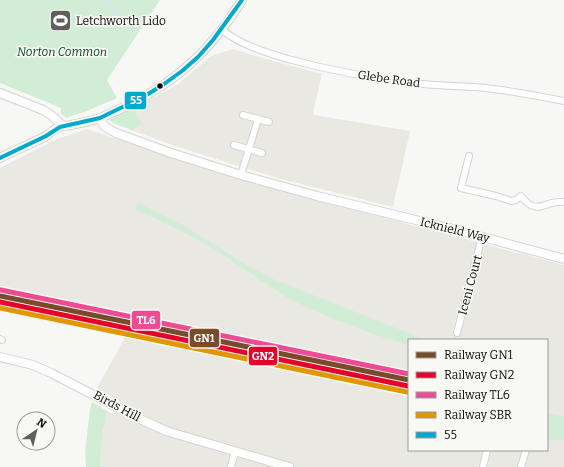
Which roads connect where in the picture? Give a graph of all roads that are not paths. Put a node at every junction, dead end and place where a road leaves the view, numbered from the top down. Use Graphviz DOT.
graph roads {
  1 [pos="242,0"];
  2 [pos="222,30"];
  3 [pos="0,93"];
  4 [pos="564,101"];
  5 [pos="243,115"];
  6 [pos="100,118"];
  7 [pos="258,119"];
  8 [pos="269,122"];
  9 [pos="62,125"];
  10 [pos="234,144"];
  11 [pos="249,148"];
  12 [pos="262,153"];
  13 [pos="469,156"];
  14 [pos="0,158"];
  15 [pos="241,176"];
  16 [pos="564,202"];
  17 [pos="482,237"];
  18 [pos="564,259"];
  19 [pos="458,333"];
  20 [pos="0,357"];
  21 [pos="236,451"];
  22 [pos="487,451"];
  23 [pos="526,451"];
  24 [pos="231,467"];
  25 [pos="289,467"];
  26 [pos="483,467"];
  27 [pos="521,467"];
  1 -- 2 [label="street"];
  2 -- 4 [label="street, Glebe Road"];
  2 -- 6 [label="street"];
  3 -- 9 [label="street"];
  5 -- 7 [label="street"];
  6 -- 9 [label="street"];
  6 -- 15 [label="street, Icknield Way"];
  7 -- 8 [label="street"];
  7 -- 11 [label="street"];
  9 -- 14 [label="street"];
  10 -- 11 [label="street"];
  11 -- 12 [label="street"];
  11 -- 15 [label="street"];
  13 -- 16 [label="street"];
  15 -- 17 [label="street, Icknield Way"];
  17 -- 18 [label="street, Icknield Way"];
  17 -- 19 [label="street, Iceni Court"];
  20 -- 21 [label="street, Birds Hill"];
  21 -- 24 [label="street"];
  21 -- 25 [label="street, Birds Hill"];
  22 -- 26 [label="street"];
  23 -- 27 [label="street"];
}
